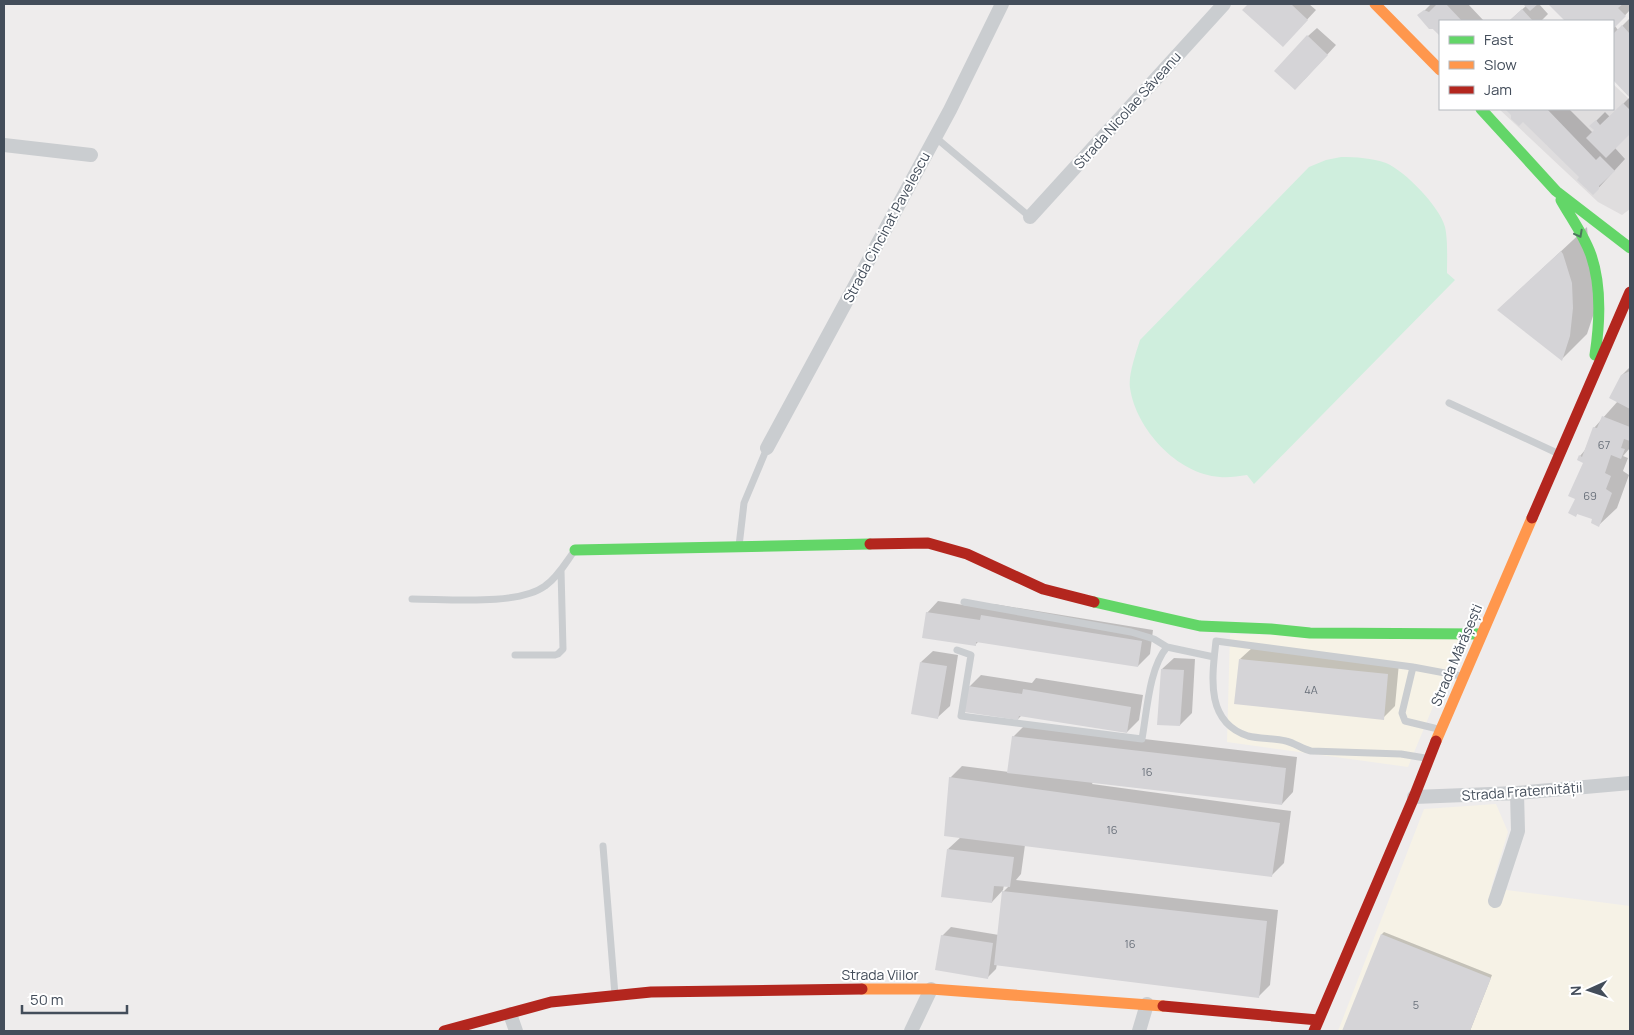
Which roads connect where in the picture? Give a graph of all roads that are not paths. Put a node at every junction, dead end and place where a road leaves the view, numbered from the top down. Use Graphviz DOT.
graph roads {
  1 [pos="1002,4"];
  2 [pos="1224,4"];
  3 [pos="1375,4"];
  4 [pos="1439,69"];
  5 [pos="1482,110"];
  6 [pos="935,137"];
  7 [pos="4,145"];
  8 [pos="91,155"];
  9 [pos="1556,191"];
  10 [pos="1030,217"];
  11 [pos="1630,248"];
  12 [pos="1630,292"];
  13 [pos="1623,338"];
  14 [pos="1592,381"];
  15 [pos="1449,403"];
  16 [pos="767,448"];
  17 [pos="1560,454"];
  18 [pos="739,547"];
  19 [pos="575,550"];
  20 [pos="561,570"];
  21 [pos="412,599"];
  22 [pos="964,602"];
  23 [pos="1216,627"];
  24 [pos="1481,634"];
  25 [pos="1216,641"];
  26 [pos="1167,647"];
  27 [pos="957,650"];
  28 [pos="515,655"];
  29 [pos="1214,657"];
  30 [pos="1413,667"];
  31 [pos="1463,676"];
  32 [pos="1440,730"];
  33 [pos="1428,759"];
  34 [pos="1630,783"];
  35 [pos="1517,793"];
  36 [pos="1414,797"];
  37 [pos="603,846"];
  38 [pos="1495,901"];
  39 [pos="931,989"];
  40 [pos="615,996"];
  41 [pos="1147,1004"];
  42 [pos="510,1014"];
  43 [pos="1318,1020"];
  44 [pos="444,1031"];
  45 [pos="516,1031"];
  46 [pos="911,1031"];
  47 [pos="1139,1031"];
  48 [pos="1314,1031"];
  1 -- 6 [label="street, Strada Cincinat Pavelescu"];
  2 -- 10 [label="street, Strada Nicolae Săveanu"];
  3 -- 4 [label="street"];
  5 -- 9 [label="street"];
  6 -- 10 [label="lane"];
  6 -- 16 [label="street, Strada Cincinat Pavelescu"];
  7 -- 8 [label="street"];
  9 -- 11 [label="street"];
  9 -- 14 [label="street, one-way"];
  12 -- 14 [label="street, Strada Mărășești"];
  13 -- 14 [label="street"];
  14 -- 17 [label="street, Strada Mărășești"];
  15 -- 17 [label="lane"];
  16 -- 18 [label="lane"];
  17 -- 24 [label="street, Strada Mărășești"];
  18 -- 19 [label="street"];
  18 -- 23 [label="street"];
  19 -- 20 [label="lane"];
  20 -- 21 [label="lane"];
  20 -- 28 [label="lane"];
  22 -- 26 [label="lane"];
  23 -- 24 [label="street"];
  23 -- 25 [label="lane"];
  24 -- 31 [label="street, Strada Mărășești"];
  25 -- 29 [label="lane"];
  25 -- 30 [label="lane"];
  26 -- 27 [label="lane"];
  26 -- 29 [label="lane"];
  29 -- 33 [label="lane"];
  30 -- 31 [label="lane"];
  30 -- 32 [label="lane"];
  31 -- 32 [label="street, Strada Mărășești"];
  32 -- 33 [label="street, Strada Mărășești"];
  33 -- 36 [label="street, Strada Mărășești"];
  34 -- 35 [label="street, Strada Fraternității"];
  35 -- 36 [label="street, Strada Fraternității"];
  35 -- 38 [label="street"];
  36 -- 43 [label="street, Strada Mărășești"];
  37 -- 40 [label="lane"];
  39 -- 40 [label="street, Strada Viilor"];
  39 -- 41 [label="street, Strada Viilor"];
  39 -- 46 [label="street"];
  40 -- 42 [label="street, Strada Viilor"];
  41 -- 43 [label="street, Strada Viilor"];
  41 -- 47 [label="street"];
  42 -- 44 [label="street, Strada Viilor"];
  42 -- 45 [label="street"];
  43 -- 48 [label="street, Strada Mărășești"];
}
